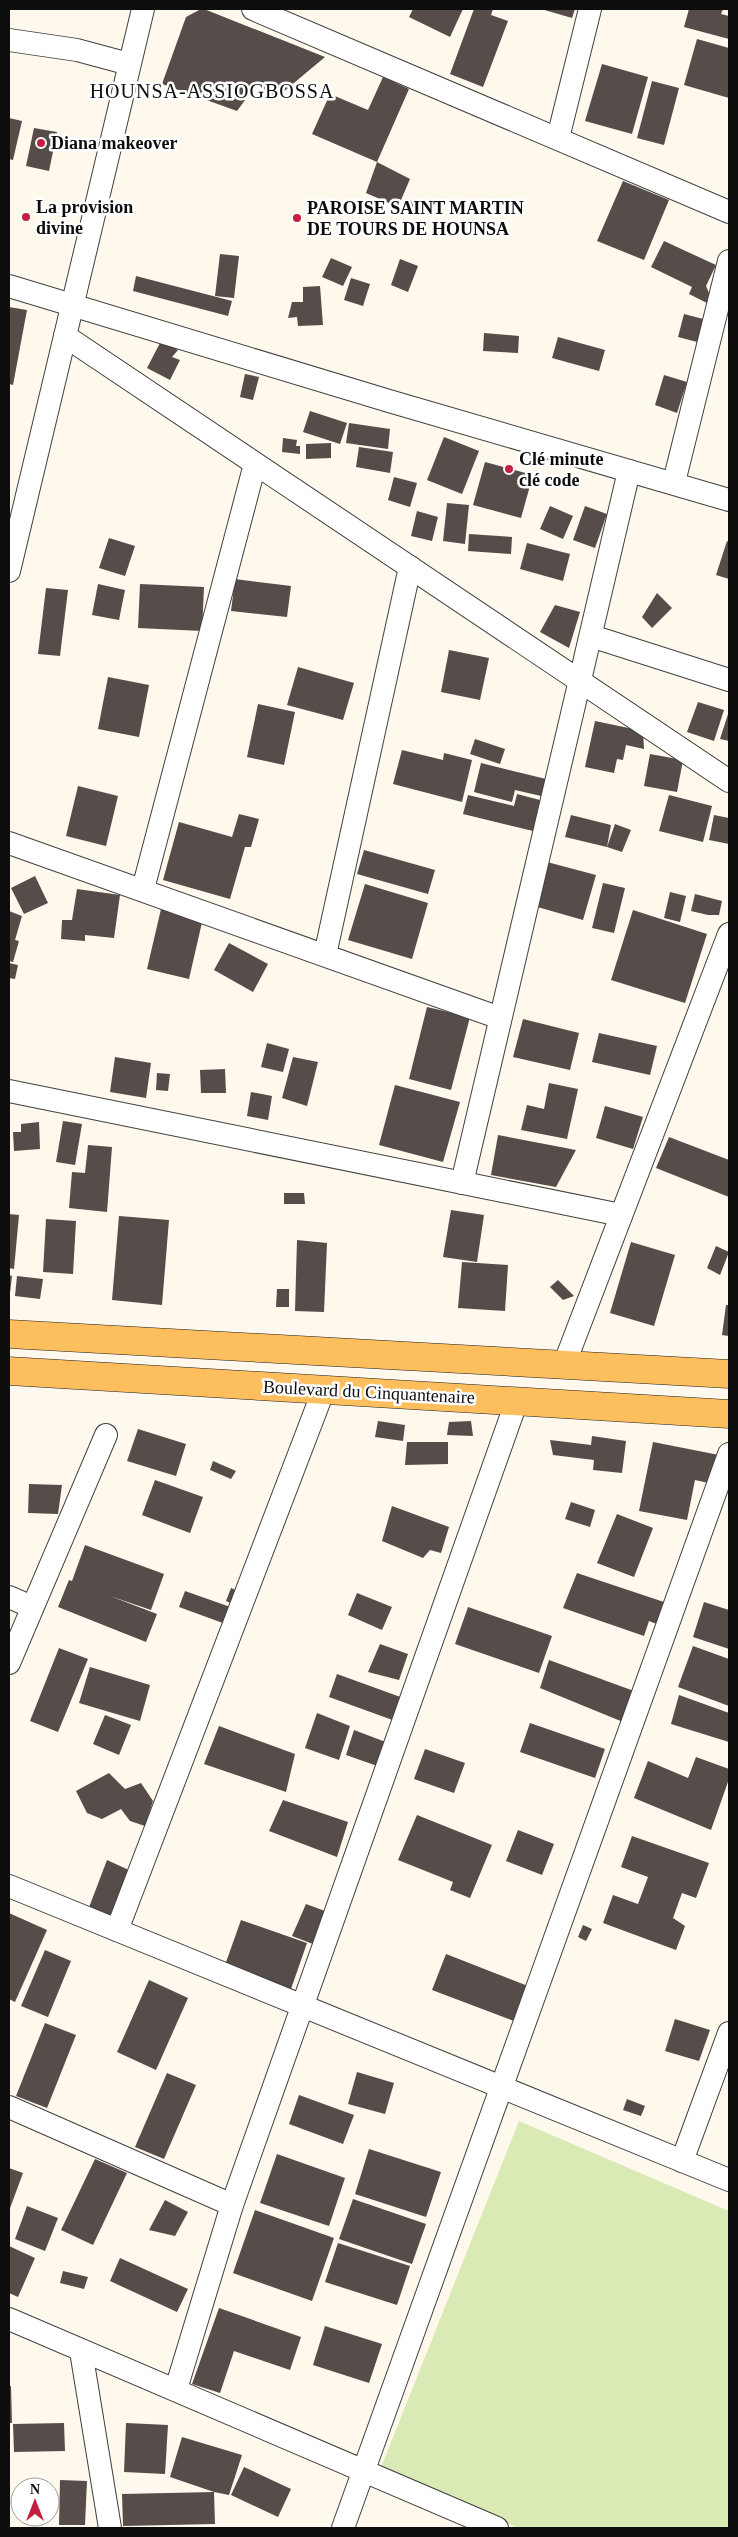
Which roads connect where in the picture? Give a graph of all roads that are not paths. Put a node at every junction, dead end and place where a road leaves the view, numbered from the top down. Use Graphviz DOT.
graph roads {
  1 [pos="142,9"];
  2 [pos="253,9"];
  3 [pos="590,9"];
  4 [pos="9,40"];
  5 [pos="130,64"];
  6 [pos="558,138"];
  7 [pos="729,212"];
  8 [pos="729,261"];
  9 [pos="9,286"];
  10 [pos="72,305"];
  11 [pos="65,336"];
  12 [pos="255,464"];
  13 [pos="630,471"];
  14 [pos="674,482"];
  15 [pos="729,500"];
  16 [pos="410,567"];
  17 [pos="9,571"];
  18 [pos="591,636"];
  19 [pos="729,680"];
  20 [pos="580,682"];
  21 [pos="729,781"];
  22 [pos="9,843"];
  23 [pos="143,889"];
  24 [pos="729,934"];
  25 [pos="325,955"];
  26 [pos="500,1018"];
  27 [pos="9,1091"];
  28 [pos="462,1183"];
  29 [pos="621,1215"];
  30 [pos="9,1334"];
  31 [pos="564,1365"];
  32 [pos="9,1371"];
  33 [pos="729,1374"];
  34 [pos="324,1389"];
  35 [pos="516,1400"];
  36 [pos="729,1414"];
  37 [pos="106,1435"];
  38 [pos="729,1454"];
  39 [pos="9,1597"];
  40 [pos="32,1607"];
  41 [pos="9,1663"];
  42 [pos="9,1886"];
  43 [pos="116,1930"];
  44 [pos="304,2006"];
  45 [pos="729,2033"];
  46 [pos="502,2087"];
  47 [pos="9,2107"];
  48 [pos="682,2161"];
  49 [pos="729,2180"];
  50 [pos="232,2205"];
  51 [pos="9,2319"];
  52 [pos="81,2351"];
  53 [pos="176,2389"];
  54 [pos="363,2472"];
  55 [pos="110,2528"];
  56 [pos="343,2528"];
  57 [pos="497,2528"];
  1 -- 5 [label="street"];
  2 -- 6 [label="street"];
  3 -- 6 [label="street"];
  4 -- 5 [label="street"];
  5 -- 10 [label="street"];
  6 -- 7 [label="street"];
  8 -- 14 [label="street"];
  9 -- 10 [label="street"];
  10 -- 11 [label="street"];
  10 -- 13 [label="street"];
  11 -- 12 [label="street"];
  11 -- 17 [label="street"];
  12 -- 16 [label="street"];
  12 -- 23 [label="street"];
  13 -- 14 [label="street"];
  13 -- 18 [label="street"];
  14 -- 15 [label="street"];
  16 -- 20 [label="street"];
  16 -- 25 [label="street"];
  18 -- 19 [label="street"];
  18 -- 20 [label="street"];
  20 -- 21 [label="street"];
  20 -- 26 [label="street"];
  22 -- 23 [label="street"];
  23 -- 25 [label="street"];
  24 -- 29 [label="street"];
  25 -- 26 [label="street"];
  26 -- 28 [label="street"];
  27 -- 28 [label="street"];
  28 -- 29 [label="street"];
  29 -- 31 [label="street"];
  30 -- 31 [label="main road"];
  31 -- 33 [label="main road"];
  32 -- 34 [label="main road, Boulevard du Cinquantenaire"];
  34 -- 35 [label="main road, Boulevard du Cinquantenaire"];
  34 -- 43 [label="street"];
  35 -- 36 [label="main road, Boulevard du Cinquantenaire"];
  35 -- 44 [label="street"];
  37 -- 40 [label="street"];
  38 -- 46 [label="street"];
  39 -- 40 [label="street"];
  40 -- 41 [label="street"];
  42 -- 43 [label="street"];
  43 -- 44 [label="street"];
  44 -- 46 [label="street"];
  44 -- 50 [label="street"];
  45 -- 48 [label="street"];
  46 -- 48 [label="street"];
  46 -- 54 [label="street"];
  47 -- 50 [label="street"];
  48 -- 49 [label="street"];
  50 -- 53 [label="street"];
  51 -- 52 [label="street"];
  52 -- 53 [label="street"];
  52 -- 55 [label="street"];
  53 -- 54 [label="street"];
  54 -- 56 [label="street"];
  54 -- 57 [label="street"];
}
